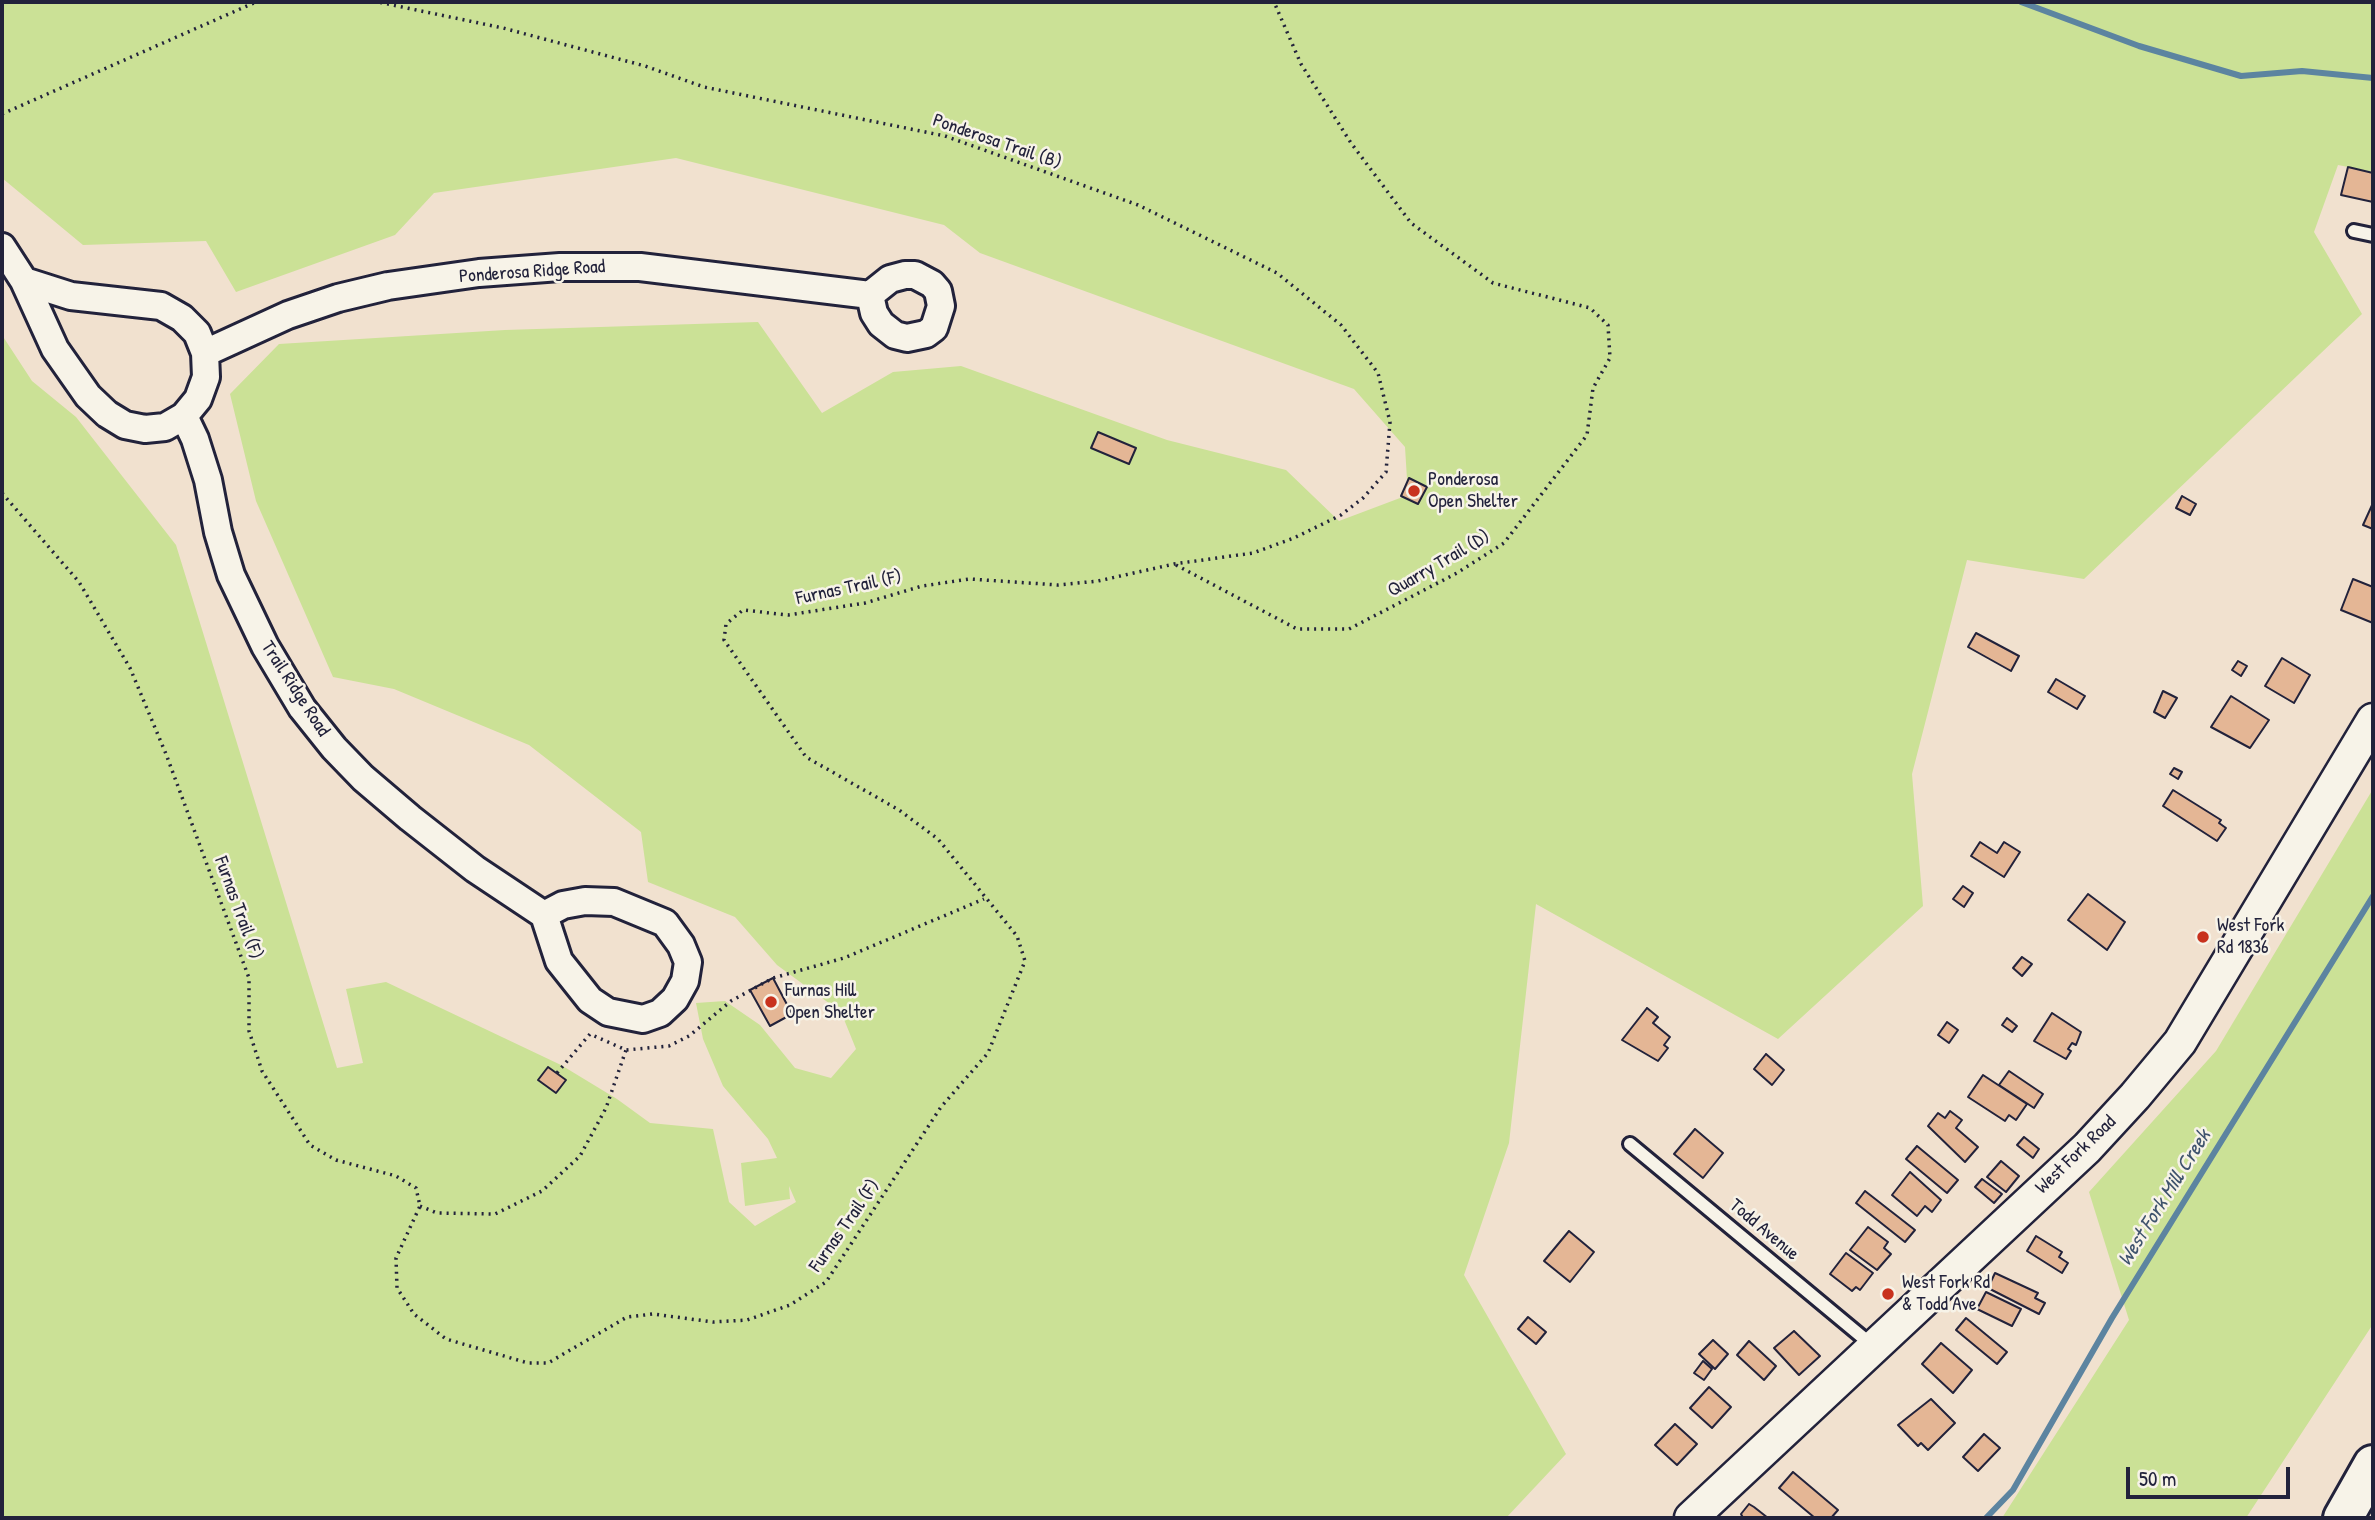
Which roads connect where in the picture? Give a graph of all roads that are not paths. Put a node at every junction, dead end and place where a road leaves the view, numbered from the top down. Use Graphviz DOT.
graph roads {
  1 [pos="2354,231"];
  2 [pos="2373,235"];
  3 [pos="2,247"];
  4 [pos="24,281"];
  5 [pos="870,295"];
  6 [pos="205,352"];
  7 [pos="184,416"];
  8 [pos="2373,720"];
  9 [pos="544,915"];
  10 [pos="1630,1144"];
  11 [pos="1873,1346"];
  12 [pos="2373,1465"];
  13 [pos="1691,1518"];
  14 [pos="2343,1518"];
  1 -- 2 [label="lane"];
  3 -- 4 [label="street"];
  4 -- 6 [label="street"];
  4 -- 7 [label="street"];
  5 -- 6 [label="street, Ponderosa Ridge Road"];
  6 -- 7 [label="street"];
  7 -- 9 [label="street, Trail Ridge Road"];
  8 -- 11 [label="street, West Fork Road"];
  9 -- 9 [label="street"];
  10 -- 11 [label="lane, Todd Avenue"];
  11 -- 13 [label="street, West Fork Road"];
  12 -- 14 [label="highway"];
}
